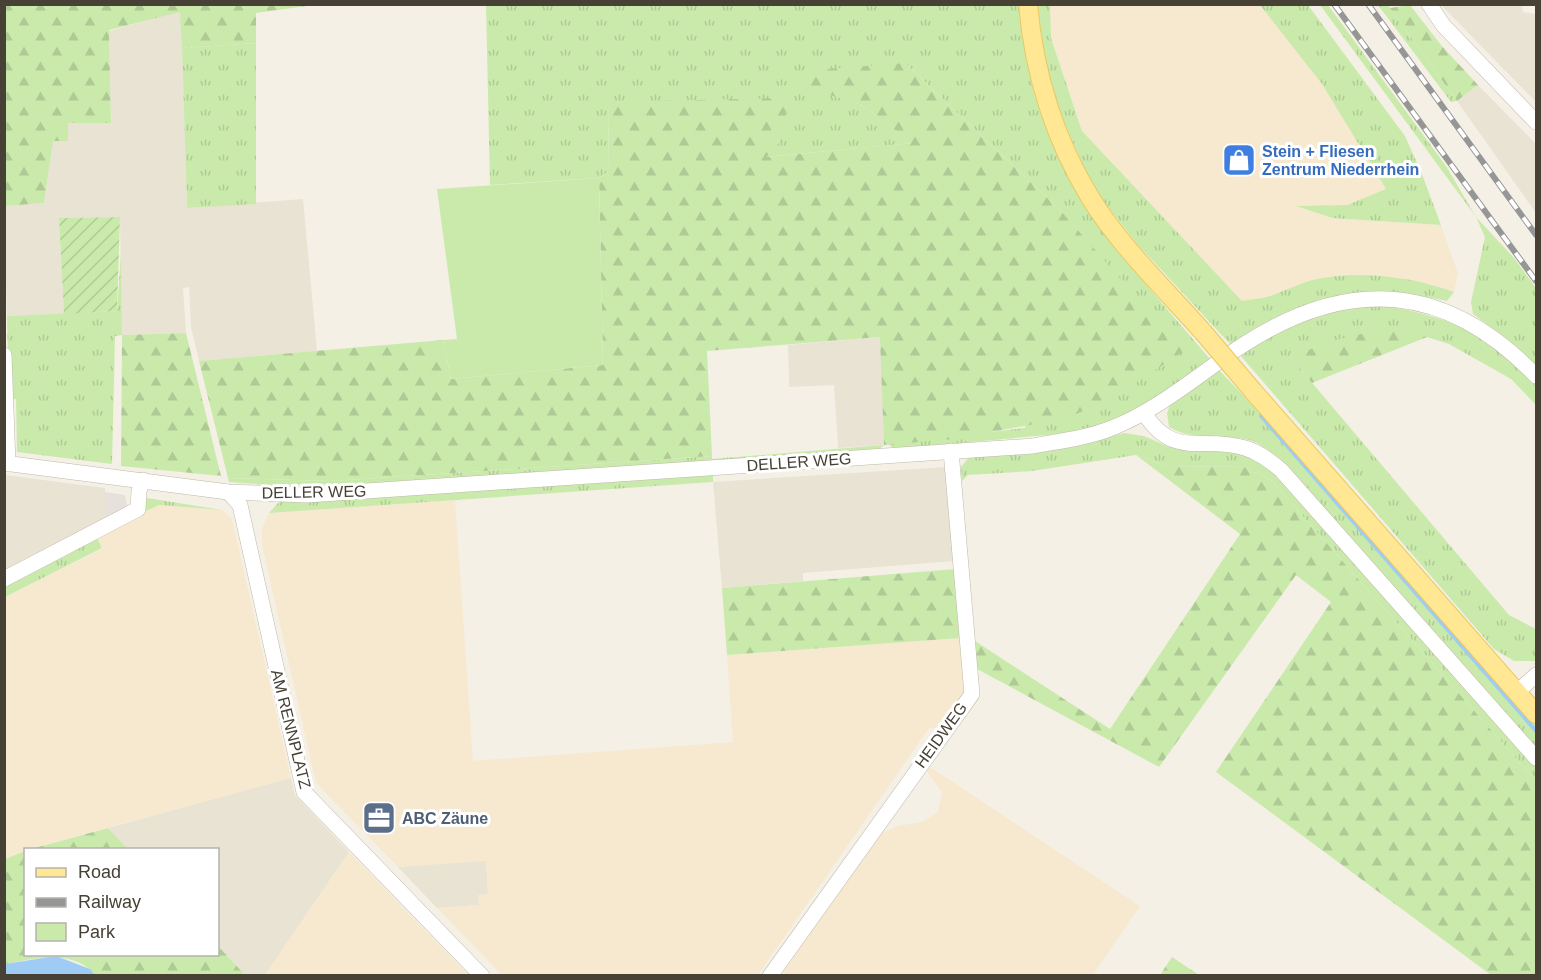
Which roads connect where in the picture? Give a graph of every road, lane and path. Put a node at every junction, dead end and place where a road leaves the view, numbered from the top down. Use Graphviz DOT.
graph roads {
  1 [pos="1029,4"];
  2 [pos="1429,4"];
  3 [pos="1536,122"];
  4 [pos="4,355"];
  5 [pos="1536,376"];
  6 [pos="1144,413"];
  7 [pos="951,451"];
  8 [pos="6,463"];
  9 [pos="143,480"];
  10 [pos="228,492"];
  11 [pos="4,579"];
  12 [pos="1536,675"];
  13 [pos="1517,692"];
  14 [pos="1536,714"];
  15 [pos="1536,758"];
  16 [pos="482,975"];
  17 [pos="770,975"];
  1 -- 13 [label="main road, bridge"];
  2 -- 3 [label="street"];
  4 -- 8 [label="street"];
  5 -- 6 [label="street, DELLER WEG"];
  6 -- 7 [label="street, DELLER WEG"];
  6 -- 15 [label="street"];
  7 -- 10 [label="street, DELLER WEG"];
  7 -- 17 [label="street, HEIDWEG"];
  8 -- 9 [label="street, DELLER WEG"];
  9 -- 10 [label="street, DELLER WEG"];
  9 -- 11 [label="street"];
  10 -- 16 [label="street, AM RENNPLATZ"];
  12 -- 13 [label="street"];
  13 -- 14 [label="main road"];
}
